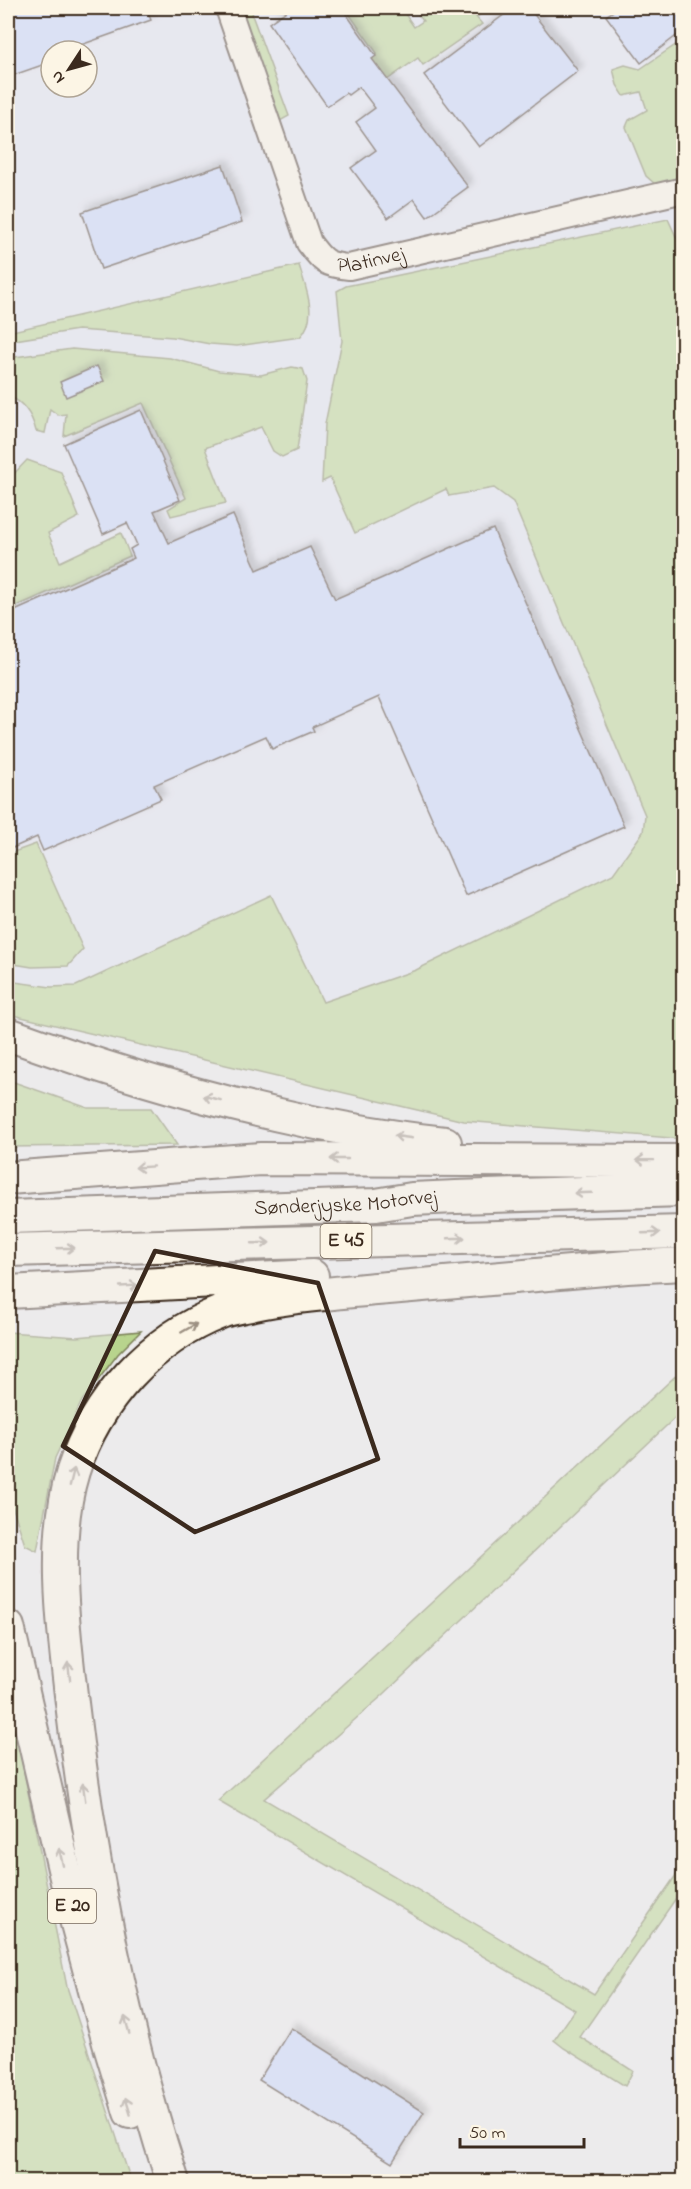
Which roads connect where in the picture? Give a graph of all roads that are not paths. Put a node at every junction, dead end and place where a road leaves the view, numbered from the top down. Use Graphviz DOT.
graph roads {
  1 [pos="228,8"];
  2 [pos="684,190"];
  3 [pos="8,1034"];
  4 [pos="607,1160"];
  5 [pos="684,1161"];
  6 [pos="8,1178"];
  7 [pos="684,1190"];
  8 [pos="8,1216"];
  9 [pos="684,1232"];
  10 [pos="8,1250"];
  11 [pos="684,1264"];
  12 [pos="627,1267"];
  13 [pos="8,1292"];
  14 [pos="8,1627"];
  15 [pos="152,2181"];
  16 [pos="173,2181"];
  1 -- 2 [label="street, Platinvej"];
  4 -- 3 [label="highway, one-way"];
  5 -- 4 [label="highway, one-way"];
  4 -- 6 [label="highway, one-way"];
  7 -- 8 [label="highway, Sønderjyske Motorvej / E 45, one-way"];
  10 -- 9 [label="highway, Sønderjyske Motorvej / E 45, one-way"];
  11 -- 12 [label="highway"];
  13 -- 12 [label="highway, one-way"];
  16 -- 12 [label="highway, one-way"];
  15 -- 14 [label="highway, E 20, one-way"];
}
